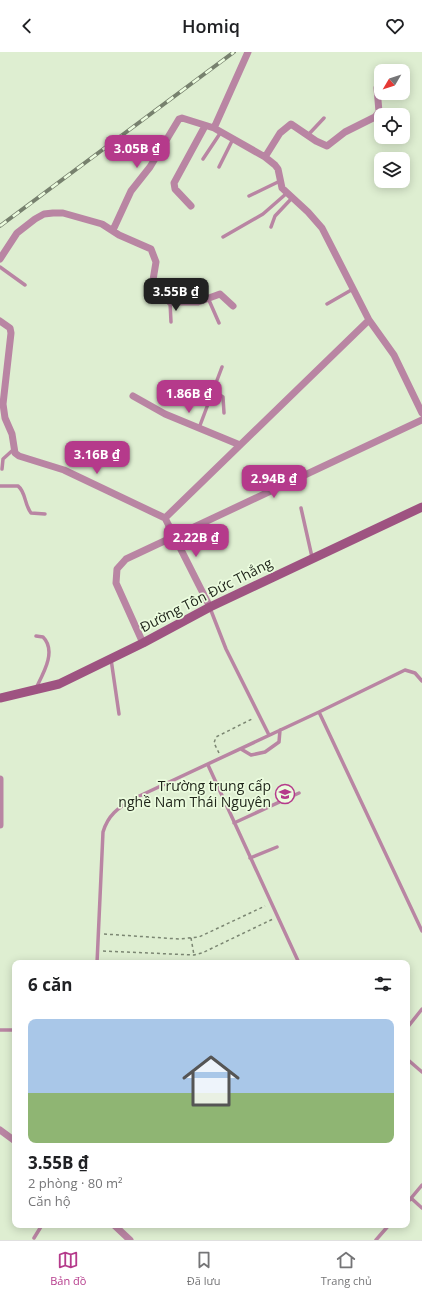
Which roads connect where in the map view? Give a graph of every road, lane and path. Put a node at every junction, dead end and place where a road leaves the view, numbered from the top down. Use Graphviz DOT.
graph roads {
  1 [pos="248,52"];
  2 [pos="378,100"];
  3 [pos="324,118"];
  4 [pos="205,126"];
  5 [pos="214,128"];
  6 [pos="221,132"];
  7 [pos="308,135"];
  8 [pos="233,139"];
  9 [pos="265,157"];
  10 [pos="203,159"];
  11 [pos="219,167"];
  12 [pos="280,181"];
  13 [pos="289,195"];
  14 [pos="249,196"];
  15 [pos="191,206"];
  16 [pos="271,227"];
  17 [pos="113,230"];
  18 [pos="223,237"];
  19 [pos="0,259"];
  20 [pos="0,267"];
  21 [pos="25,285"];
  22 [pos="353,289"];
  23 [pos="208,298"];
  24 [pos="170,302"];
  25 [pos="327,304"];
  26 [pos="233,306"];
  27 [pos="369,320"];
  28 [pos="0,321"];
  29 [pos="171,322"];
  30 [pos="219,322"];
  31 [pos="222,367"];
  32 [pos="212,390"];
  33 [pos="133,396"];
  34 [pos="224,413"];
  35 [pos="422,413"];
  36 [pos="422,420"];
  37 [pos="199,428"];
  38 [pos="240,445"];
  39 [pos="14,449"];
  40 [pos="2,469"];
  41 [pos="0,486"];
  42 [pos="422,507"];
  43 [pos="301,508"];
  44 [pos="45,514"];
  45 [pos="165,518"];
  46 [pos="174,535"];
  47 [pos="312,558"];
  48 [pos="210,607"];
  49 [pos="36,636"];
  50 [pos="143,643"];
  51 [pos="110,658"];
  52 [pos="422,681"];
  53 [pos="36,689"];
  54 [pos="0,698"];
  55 [pos="319,712"];
  56 [pos="119,714"];
  57 [pos="259,715"];
  58 [pos="280,730"];
  59 [pos="269,735"];
  60 [pos="241,749"];
  61 [pos="222,758"];
  62 [pos="208,765"];
  63 [pos="0,779"];
  64 [pos="300,793"];
  65 [pos="234,823"];
  66 [pos="0,825"];
  67 [pos="276,847"];
  68 [pos="250,858"];
  69 [pos="271,903"];
  70 [pos="278,917"];
  71 [pos="422,931"];
  72 [pos="98,934"];
  73 [pos="191,938"];
  74 [pos="97,951"];
  75 [pos="194,955"];
  76 [pos="97,960"];
  77 [pos="298,960"];
  78 [pos="422,1009"];
  79 [pos="410,1024"];
  80 [pos="0,1030"];
  81 [pos="12,1030"];
  82 [pos="410,1062"];
  83 [pos="422,1072"];
  84 [pos="0,1130"];
  85 [pos="12,1139"];
  86 [pos="422,1185"];
  87 [pos="411,1198"];
  88 [pos="422,1208"];
  89 [pos="40,1228"];
  90 [pos="117,1228"];
  91 [pos="386,1228"];
  92 [pos="34,1238"];
  93 [pos="128,1239"];
  94 [pos="376,1240"];
  1 -- 5 [label="street"];
  2 -- 7 [label="street"];
  3 -- 7 [label="lane"];
  4 -- 5 [label="street"];
  4 -- 15 [label="street"];
  4 -- 17 [label="street"];
  5 -- 6 [label="street"];
  6 -- 8 [label="street"];
  6 -- 10 [label="lane"];
  7 -- 9 [label="street"];
  8 -- 9 [label="street"];
  8 -- 11 [label="lane"];
  9 -- 12 [label="street"];
  12 -- 13 [label="street"];
  12 -- 14 [label="lane"];
  13 -- 16 [label="lane"];
  13 -- 18 [label="lane"];
  13 -- 22 [label="street"];
  17 -- 19 [label="street"];
  17 -- 24 [label="street"];
  20 -- 21 [label="lane"];
  22 -- 25 [label="lane"];
  22 -- 27 [label="street"];
  23 -- 24 [label="street"];
  23 -- 26 [label="street"];
  23 -- 30 [label="lane"];
  24 -- 29 [label="lane"];
  27 -- 35 [label="street"];
  27 -- 38 [label="street"];
  28 -- 39 [label="street"];
  31 -- 32 [label="lane"];
  32 -- 34 [label="lane"];
  32 -- 37 [label="lane"];
  33 -- 37 [label="street"];
  36 -- 46 [label="street"];
  37 -- 38 [label="street"];
  38 -- 45 [label="street"];
  39 -- 40 [label="lane"];
  39 -- 45 [label="street"];
  41 -- 44 [label="lane"];
  42 -- 47 [label="main road, Đường Tôn Đức Thắng"];
  43 -- 47 [label="lane"];
  45 -- 46 [label="street"];
  46 -- 48 [label="street"];
  46 -- 50 [label="street"];
  47 -- 48 [label="main road, Đường Tôn Đức Thắng"];
  48 -- 50 [label="main road, Đường Tôn Đức Thắng"];
  48 -- 57 [label="lane"];
  49 -- 53 [label="lane"];
  50 -- 51 [label="main road, Đường Tôn Đức Thắng"];
  51 -- 53 [label="main road, Đường Tôn Đức Thắng"];
  51 -- 56 [label="lane"];
  52 -- 55 [label="lane"];
  53 -- 54 [label="main road, Đường Tôn Đức Thắng"];
  55 -- 58 [label="lane"];
  55 -- 71 [label="lane"];
  57 -- 59 [label="lane"];
  57 -- 61 [label="path"];
  58 -- 59 [label="lane"];
  58 -- 60 [label="lane"];
  59 -- 60 [label="lane"];
  60 -- 61 [label="lane"];
  61 -- 62 [label="lane"];
  62 -- 65 [label="lane"];
  62 -- 72 [label="lane"];
  63 -- 66 [label="street"];
  64 -- 65 [label="lane"];
  65 -- 68 [label="lane"];
  67 -- 68 [label="lane"];
  68 -- 69 [label="lane"];
  69 -- 70 [label="lane"];
  69 -- 73 [label="path"];
  70 -- 75 [label="path"];
  70 -- 77 [label="lane"];
  72 -- 73 [label="path"];
  72 -- 74 [label="lane"];
  73 -- 75 [label="path"];
  74 -- 75 [label="path"];
  74 -- 76 [label="lane"];
  78 -- 79 [label="lane"];
  80 -- 81 [label="lane"];
  82 -- 83 [label="lane"];
  84 -- 85 [label="street"];
  86 -- 87 [label="lane"];
  87 -- 88 [label="lane"];
  89 -- 92 [label="lane"];
  90 -- 93 [label="street"];
  91 -- 94 [label="lane"];
}
